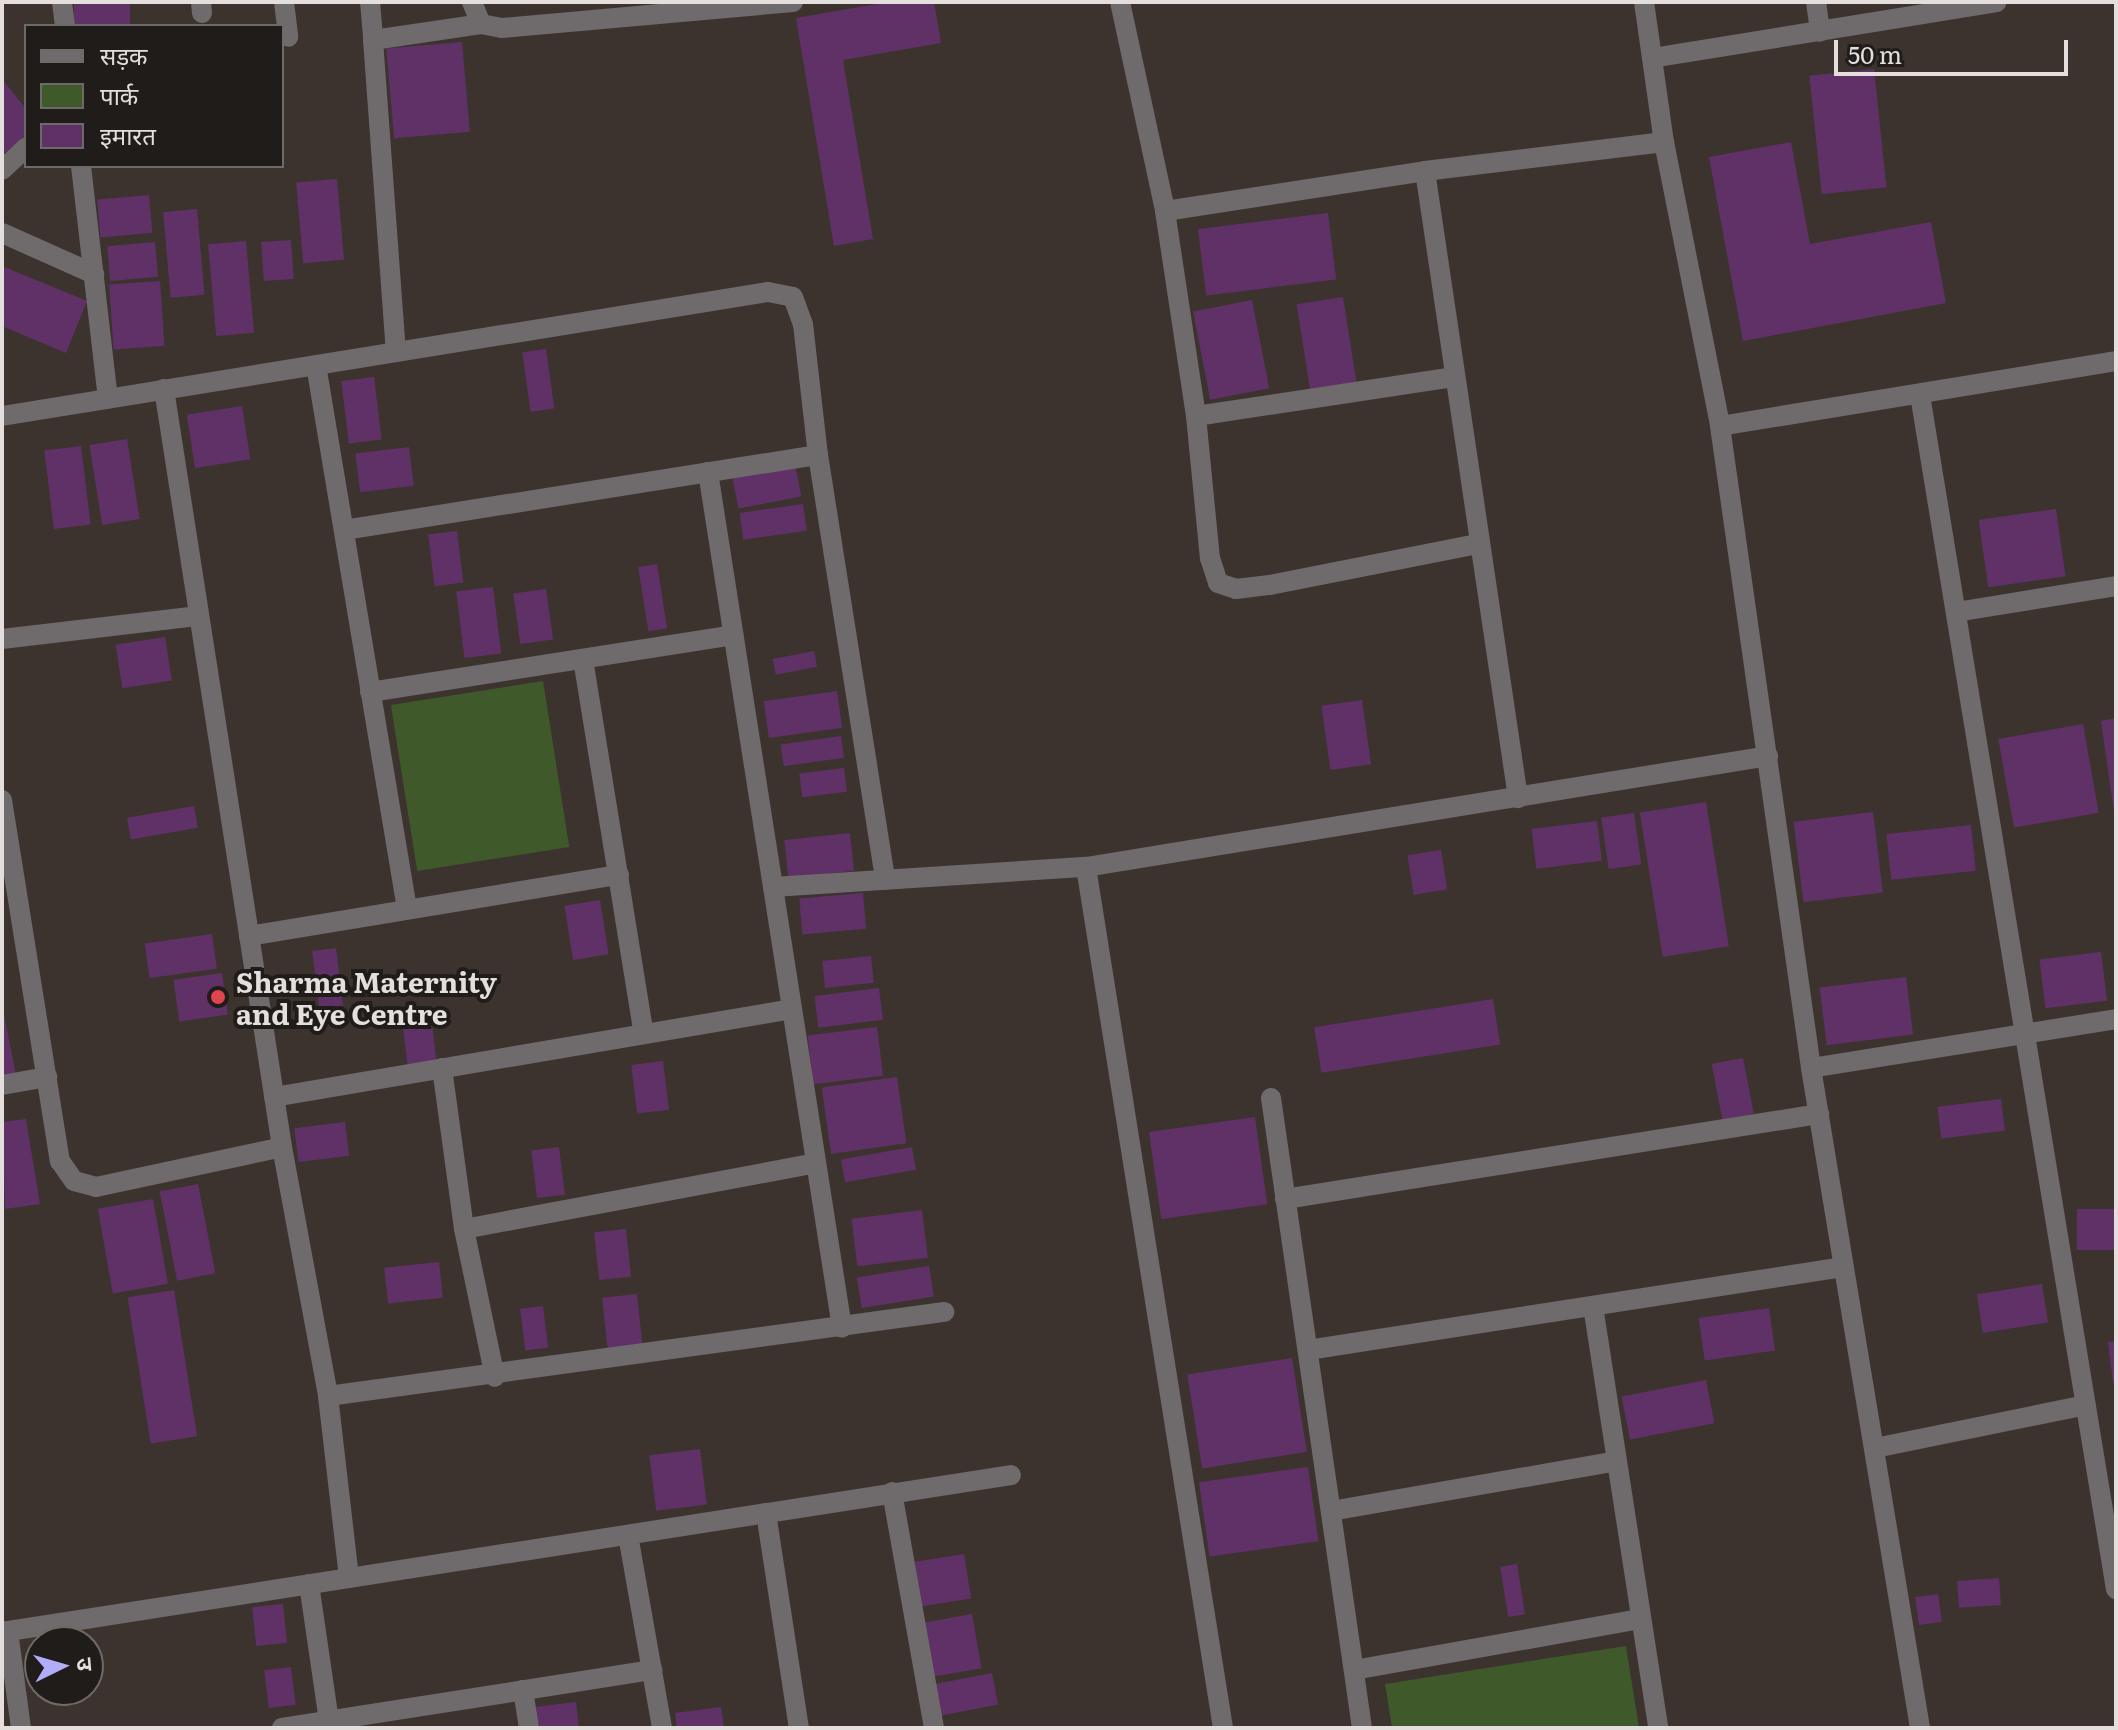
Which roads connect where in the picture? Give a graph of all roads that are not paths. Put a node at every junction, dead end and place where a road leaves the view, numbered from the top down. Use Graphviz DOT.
graph roads {
  1 [pos="62,2"];
  2 [pos="284,2"];
  3 [pos="370,2"];
  4 [pos="472,2"];
  5 [pos="566,2"];
  6 [pos="793,2"];
  7 [pos="1644,2"];
  8 [pos="1816,2"];
  9 [pos="1996,2"];
  10 [pos="1127,3"];
  11 [pos="702,7"];
  12 [pos="568,23"];
  13 [pos="65,24"];
  14 [pos="481,24"];
  15 [pos="1820,32"];
  16 [pos="288,37"];
  17 [pos="373,40"];
  18 [pos="1652,58"];
  19 [pos="1664,142"];
  20 [pos="24,150"];
  21 [pos="81,168"];
  22 [pos="2,170"];
  23 [pos="1425,171"];
  24 [pos="1165,211"];
  25 [pos="2,233"];
  26 [pos="94,274"];
  27 [pos="396,352"];
  28 [pos="2116,361"];
  29 [pos="316,365"];
  30 [pos="1453,377"];
  31 [pos="164,389"];
  32 [pos="1920,395"];
  33 [pos="108,398"];
  34 [pos="2,416"];
  35 [pos="1196,416"];
  36 [pos="1720,426"];
  37 [pos="818,455"];
  38 [pos="708,472"];
  39 [pos="344,530"];
  40 [pos="1478,544"];
  41 [pos="2116,586"];
  42 [pos="1956,612"];
  43 [pos="199,616"];
  44 [pos="734,635"];
  45 [pos="2,639"];
  46 [pos="583,659"];
  47 [pos="370,692"];
  48 [pos="1768,756"];
  49 [pos="1518,798"];
  50 [pos="2,800"];
  51 [pos="1086,867"];
  52 [pos="619,875"];
  53 [pos="885,880"];
  54 [pos="9,884"];
  55 [pos="773,887"];
  56 [pos="407,909"];
  57 [pos="249,936"];
  58 [pos="792,1009"];
  59 [pos="2116,1019"];
  60 [pos="644,1034"];
  61 [pos="2025,1034"];
  62 [pos="442,1068"];
  63 [pos="1811,1068"];
  64 [pos="47,1077"];
  65 [pos="2,1085"];
  66 [pos="274,1097"];
  67 [pos="1271,1098"];
  68 [pos="1819,1114"];
  69 [pos="282,1147"];
  70 [pos="816,1163"];
  71 [pos="1285,1199"];
  72 [pos="464,1229"];
  73 [pos="1843,1267"];
  74 [pos="1593,1306"];
  75 [pos="944,1312"];
  76 [pos="842,1328"];
  77 [pos="1308,1350"];
  78 [pos="495,1377"];
  79 [pos="328,1396"];
  80 [pos="2086,1405"];
  81 [pos="1875,1448"];
  82 [pos="1617,1461"];
  83 [pos="1011,1475"];
  84 [pos="892,1492"];
  85 [pos="1331,1511"];
  86 [pos="766,1513"];
  87 [pos="628,1535"];
  88 [pos="349,1578"];
  89 [pos="309,1584"];
  90 [pos="2116,1589"];
  91 [pos="1641,1619"];
  92 [pos="5,1632"];
  93 [pos="652,1670"];
  94 [pos="1354,1670"];
  95 [pos="523,1690"];
  96 [pos="396,1719"];
  97 [pos="329,1721"];
  98 [pos="21,1728"];
  99 [pos="282,1728"];
  100 [pos="529,1728"];
  101 [pos="662,1728"];
  102 [pos="799,1728"];
  103 [pos="934,1728"];
  104 [pos="1223,1728"];
  105 [pos="1362,1728"];
  106 [pos="1658,1728"];
  107 [pos="1920,1728"];
  1 -- 13 [label="street"];
  2 -- 16 [label="street"];
  3 -- 17 [label="street"];
  4 -- 14 [label="street"];
  5 -- 12 [label="street"];
  6 -- 11 [label="street"];
  7 -- 18 [label="street"];
  8 -- 15 [label="street"];
  9 -- 15 [label="street"];
  10 -- 24 [label="street"];
  11 -- 12 [label="street"];
  12 -- 14 [label="street"];
  14 -- 17 [label="street"];
  15 -- 18 [label="street"];
  17 -- 27 [label="street"];
  18 -- 19 [label="street"];
  19 -- 23 [label="street"];
  19 -- 36 [label="street"];
  20 -- 22 [label="street"];
  21 -- 26 [label="street"];
  23 -- 24 [label="street"];
  23 -- 30 [label="street"];
  24 -- 35 [label="street"];
  25 -- 26 [label="street"];
  26 -- 33 [label="street"];
  27 -- 29 [label="street"];
  27 -- 37 [label="street"];
  28 -- 32 [label="street"];
  29 -- 31 [label="street"];
  29 -- 39 [label="street"];
  30 -- 35 [label="street"];
  30 -- 40 [label="street"];
  31 -- 33 [label="street"];
  31 -- 43 [label="street"];
  32 -- 36 [label="street"];
  32 -- 42 [label="street"];
  33 -- 34 [label="street"];
  35 -- 40 [label="street"];
  36 -- 48 [label="street"];
  37 -- 38 [label="street"];
  37 -- 53 [label="street"];
  38 -- 39 [label="street"];
  38 -- 44 [label="street"];
  39 -- 47 [label="street"];
  40 -- 49 [label="street"];
  41 -- 42 [label="street"];
  42 -- 61 [label="street"];
  43 -- 45 [label="street"];
  43 -- 57 [label="street"];
  44 -- 46 [label="street"];
  44 -- 55 [label="street"];
  46 -- 47 [label="street"];
  46 -- 52 [label="street"];
  47 -- 56 [label="street"];
  48 -- 49 [label="street"];
  48 -- 63 [label="street"];
  49 -- 51 [label="street"];
  50 -- 54 [label="street"];
  51 -- 53 [label="street"];
  51 -- 104 [label="street"];
  52 -- 56 [label="street"];
  52 -- 60 [label="street"];
  53 -- 55 [label="street"];
  54 -- 64 [label="street"];
  55 -- 58 [label="street"];
  56 -- 57 [label="street"];
  57 -- 66 [label="street"];
  58 -- 60 [label="street"];
  58 -- 70 [label="street"];
  59 -- 61 [label="street"];
  60 -- 62 [label="street"];
  61 -- 63 [label="street"];
  61 -- 80 [label="street"];
  62 -- 66 [label="street"];
  62 -- 72 [label="street"];
  63 -- 68 [label="street"];
  64 -- 65 [label="street"];
  64 -- 69 [label="street"];
  66 -- 69 [label="street"];
  67 -- 71 [label="street"];
  68 -- 71 [label="street"];
  68 -- 73 [label="street"];
  69 -- 79 [label="street"];
  70 -- 72 [label="street"];
  70 -- 76 [label="street"];
  71 -- 77 [label="street"];
  72 -- 78 [label="street"];
  73 -- 74 [label="street"];
  73 -- 81 [label="street"];
  74 -- 77 [label="street"];
  74 -- 82 [label="street"];
  75 -- 76 [label="street"];
  76 -- 78 [label="street"];
  77 -- 85 [label="street"];
  78 -- 79 [label="street"];
  79 -- 88 [label="street"];
  80 -- 81 [label="street"];
  80 -- 90 [label="street"];
  81 -- 107 [label="street"];
  82 -- 85 [label="street"];
  82 -- 91 [label="street"];
  83 -- 84 [label="street"];
  84 -- 86 [label="street"];
  84 -- 103 [label="street"];
  85 -- 94 [label="street"];
  86 -- 87 [label="street"];
  86 -- 102 [label="street"];
  87 -- 88 [label="street"];
  87 -- 93 [label="street"];
  88 -- 89 [label="street"];
  89 -- 92 [label="street"];
  89 -- 97 [label="street"];
  91 -- 94 [label="street"];
  91 -- 106 [label="street"];
  92 -- 98 [label="street"];
  93 -- 95 [label="street"];
  93 -- 101 [label="street"];
  94 -- 105 [label="street"];
  95 -- 96 [label="street"];
  95 -- 100 [label="street"];
  96 -- 97 [label="street"];
  97 -- 99 [label="street"];
}
